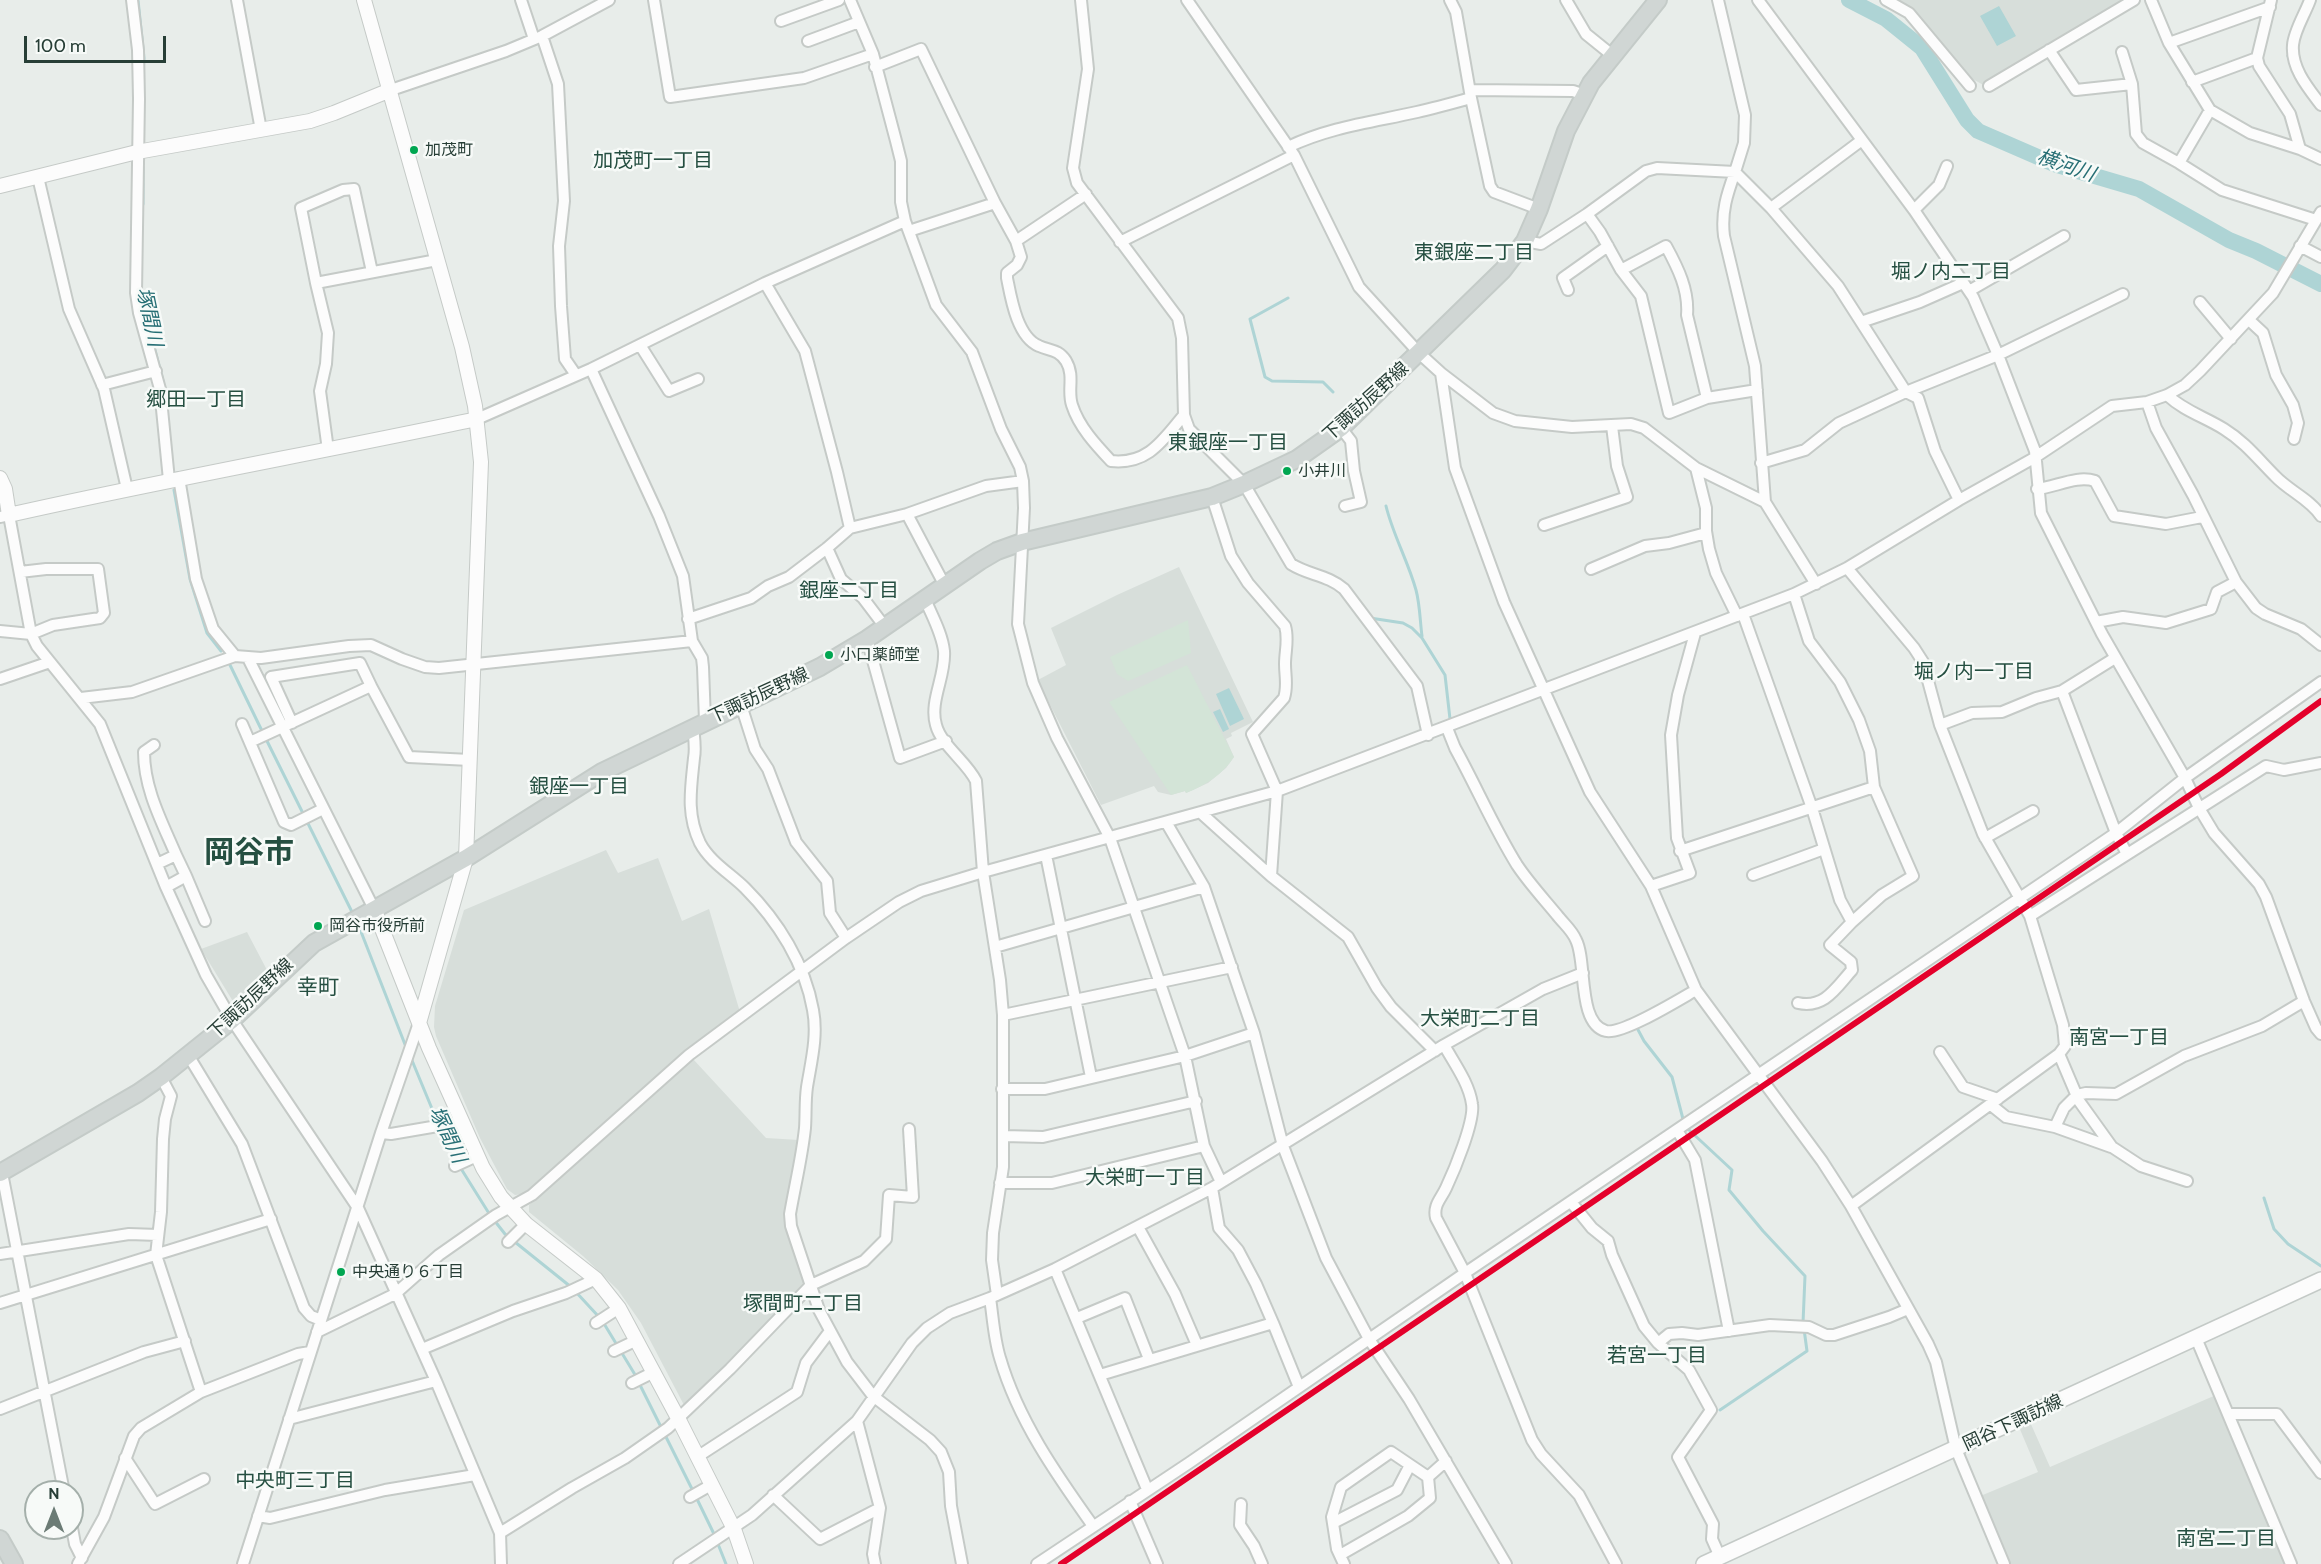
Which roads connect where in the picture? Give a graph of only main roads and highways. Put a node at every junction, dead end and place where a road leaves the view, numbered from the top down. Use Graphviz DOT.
graph roads {
  1 [pos="1658,0"];
  2 [pos="1,1173"];
  3 [pos="2321,1280"];
  4 [pos="0,1539"];
  5 [pos="14,1564"];
  6 [pos="1704,1564"];
  1 -- 2 [label="main road, 下諏訪辰野線"];
  3 -- 6 [label="main road, 岡谷下諏訪線"];
  4 -- 5 [label="main road"];
}
